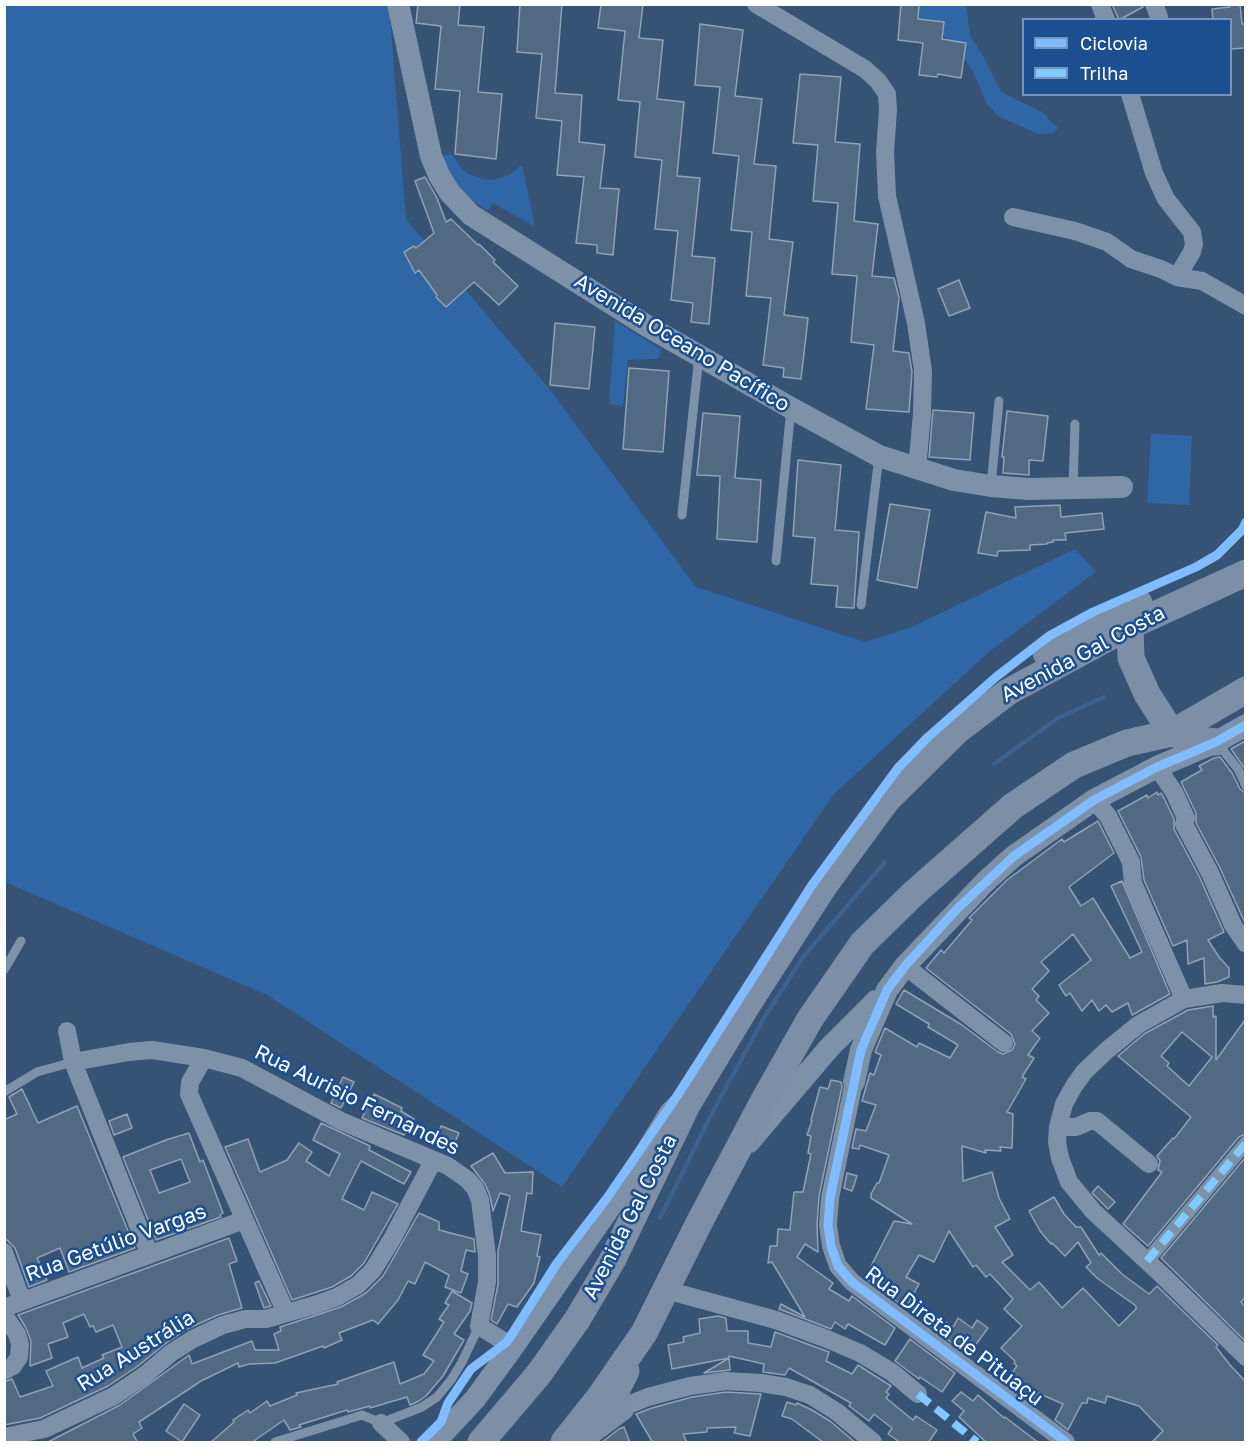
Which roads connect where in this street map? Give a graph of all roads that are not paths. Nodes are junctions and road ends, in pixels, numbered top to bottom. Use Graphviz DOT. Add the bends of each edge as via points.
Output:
graph roads {
  1 [pos="398,4"];
  2 [pos="756,4"];
  3 [pos="1131,96"];
  4 [pos="1013,217"];
  5 [pos="1177,277"];
  6 [pos="1245,306"];
  7 [pos="699,356"];
  8 [pos="999,401"];
  9 [pos="791,408"];
  10 [pos="1075,424"];
  11 [pos="879,456"];
  12 [pos="917,469"];
  13 [pos="991,486"];
  14 [pos="1122,487"];
  15 [pos="1073,489"];
  16 [pos="682,515"];
  17 [pos="1245,553"];
  18 [pos="776,561"];
  19 [pos="1245,573"];
  20 [pos="1153,597"];
  21 [pos="861,605"];
  22 [pos="1130,626"];
  23 [pos="1245,690"];
  24 [pos="984,708"];
  25 [pos="1245,725"];
  26 [pos="1172,733"];
  27 [pos="1216,742"];
  28 [pos="1157,767"];
  29 [pos="1245,786"];
  30 [pos="1094,800"];
  31 [pos="21,941"];
  32 [pos="1245,944"];
  33 [pos="905,966"];
  34 [pos="4,970"];
  35 [pos="888,990"];
  36 [pos="1245,995"];
  37 [pos="1184,999"];
  38 [pos="68,1031"];
  39 [pos="1004,1043"];
  40 [pos="204,1058"];
  41 [pos="73,1062"];
  42 [pos="814,1066"];
  43 [pos="705,1074"];
  44 [pos="855,1082"];
  45 [pos="4,1092"];
  46 [pos="1058,1127"];
  47 [pos="1245,1143"];
  48 [pos="433,1161"];
  49 [pos="1149,1164"];
  50 [pos="727,1168"];
  51 [pos="244,1220"];
  52 [pos="4,1252"];
  53 [pos="149,1253"];
  54 [pos="1147,1261"];
  55 [pos="666,1290"];
  56 [pos="13,1305"];
  57 [pos="286,1313"];
  58 [pos="4,1315"];
  59 [pos="478,1326"];
  60 [pos="644,1333"];
  61 [pos="513,1347"];
  62 [pos="1245,1357"];
  63 [pos="4,1371"];
  64 [pos="918,1394"];
  65 [pos="621,1408"];
  66 [pos="381,1423"];
  67 [pos="40,1436"];
  68 [pos="4,1437"];
  69 [pos="275,1443"];
  70 [pos="401,1443"];
  71 [pos="435,1443"];
  72 [pos="481,1443"];
  73 [pos="564,1443"];
  74 [pos="572,1443"];
  75 [pos="873,1443"];
  76 [pos="1066,1443"];
  1 -- 7 [label="street, Avenida Oceano Pacífico" via="431,156 450,194 471,214"];
  2 -- 12 [label="street" via="865,69 887,94 887,196 923,371"];
  3 -- 5 [label="street" via="1166,199 1192,232 1192,252"];
  4 -- 5 [label="street" via="1107,242 1131,259"];
  5 -- 6 [label="street" via="1202,281"];
  7 -- 9 [label="street, Avenida Oceano Pacífico"];
  7 -- 16 [label="lane"];
  8 -- 13 [label="lane"];
  9 -- 11 [label="street, Avenida Oceano Pacífico"];
  9 -- 18 [label="lane"];
  10 -- 15 [label="lane"];
  11 -- 12 [label="street, Avenida Oceano Pacífico"];
  11 -- 21 [label="lane"];
  12 -- 13 [label="street, Avenida Oceano Pacífico"];
  13 -- 15 [label="street, Avenida Oceano Pacífico"];
  14 -- 15 [label="street, Avenida Oceano Pacífico"];
  17 -- 20 [label="main road"];
  19 -- 22 [label="main road, Avenida Gal Costa"];
  20 -- 22 [label="main road"];
  20 -- 24 [label="main road" via="1063,641 999,689"];
  22 -- 24 [label="main road, Avenida Gal Costa" via="1049,668"];
  22 -- 26 [label="main road" via="1131,658 1147,694"];
  23 -- 26 [label="main road"];
  24 -- 43 [label="main road, Avenida Gal Costa" via="887,800 824,886"];
  25 -- 27 [label="street, Rua Direta de Pituaçu"];
  26 -- 27 [label="main road"];
  26 -- 50 [label="main road" via="1127,743 1074,765 1013,806 913,894 862,944 810,1019"];
  27 -- 28 [label="street, Rua Direta de Pituaçu"];
  27 -- 29 [label="lane" via="1238,769"];
  28 -- 30 [label="street, Rua Direta de Pituaçu"];
  28 -- 32 [label="street" via="1174,792 1186,818 1184,824"];
  30 -- 33 [label="street, Rua Direta de Pituaçu" via="1014,856 957,909"];
  30 -- 37 [label="street" via="1108,816 1131,862 1133,883"];
  31 -- 34 [label="lane"];
  33 -- 35 [label="street, Rua Direta de Pituaçu"];
  33 -- 39 [label="street"];
  35 -- 42 [label="street"];
  35 -- 44 [label="street, Rua Direta de Pituaçu" via="861,1050"];
  36 -- 37 [label="street" via="1222,993"];
  37 -- 46 [label="street" via="1165,1014 1138,1025 1084,1072 1064,1104"];
  38 -- 41 [label="street"];
  40 -- 41 [label="street, Rua Aurisio Fernandes" via="152,1050"];
  40 -- 48 [label="street, Rua Aurisio Fernandes" via="242,1068 341,1121"];
  40 -- 51 [label="street" via="190,1082 189,1094"];
  41 -- 45 [label="lane" via="37,1072"];
  41 -- 53 [label="street"];
  42 -- 44 [label="street" via="839,1060 853,1072"];
  42 -- 50 [label="street"];
  43 -- 61 [label="street" via="670,1113 633,1174"];
  43 -- 72 [label="main road, Avenida Gal Costa" via="613,1259 577,1320 538,1375"];
  44 -- 76 [label="street, Rua Direta de Pituaçu" via="828,1225 838,1266 852,1282"];
  46 -- 49 [label="street" via="1097,1121"];
  46 -- 54 [label="street" via="1060,1158 1069,1182 1105,1224"];
  47 -- 54 [label="street"];
  48 -- 57 [label="street, Rua Austrália" via="373,1270 337,1297"];
  48 -- 59 [label="street, Rua Aurisio Fernandes" via="468,1180 480,1200 487,1281"];
  50 -- 55 [label="main road"];
  51 -- 53 [label="street, Rua Getúlio Vargas"];
  51 -- 57 [label="street"];
  52 -- 56 [label="street"];
  53 -- 56 [label="street, Rua Getúlio Vargas"];
  54 -- 62 [label="street"];
  55 -- 60 [label="main road"];
  55 -- 64 [label="street" via="776,1320 860,1353"];
  57 -- 67 [label="street, Rua Austrália" via="266,1320 245,1319 223,1325 193,1339 114,1396"];
  58 -- 63 [label="street" via="20,1344 19,1357"];
  59 -- 61 [label="street"];
  59 -- 66 [label="lane" via="462,1362 437,1397"];
  60 -- 65 [label="main road" via="616,1391"];
  60 -- 73 [label="main road"];
  61 -- 71 [label="street" via="475,1399"];
  65 -- 74 [label="main road"];
  65 -- 75 [label="street" via="690,1386 726,1381 760,1383 810,1395"];
  66 -- 69 [label="lane" via="362,1415"];
  66 -- 70 [label="street"];
  67 -- 68 [label="street, Rua Austrália"];
}
